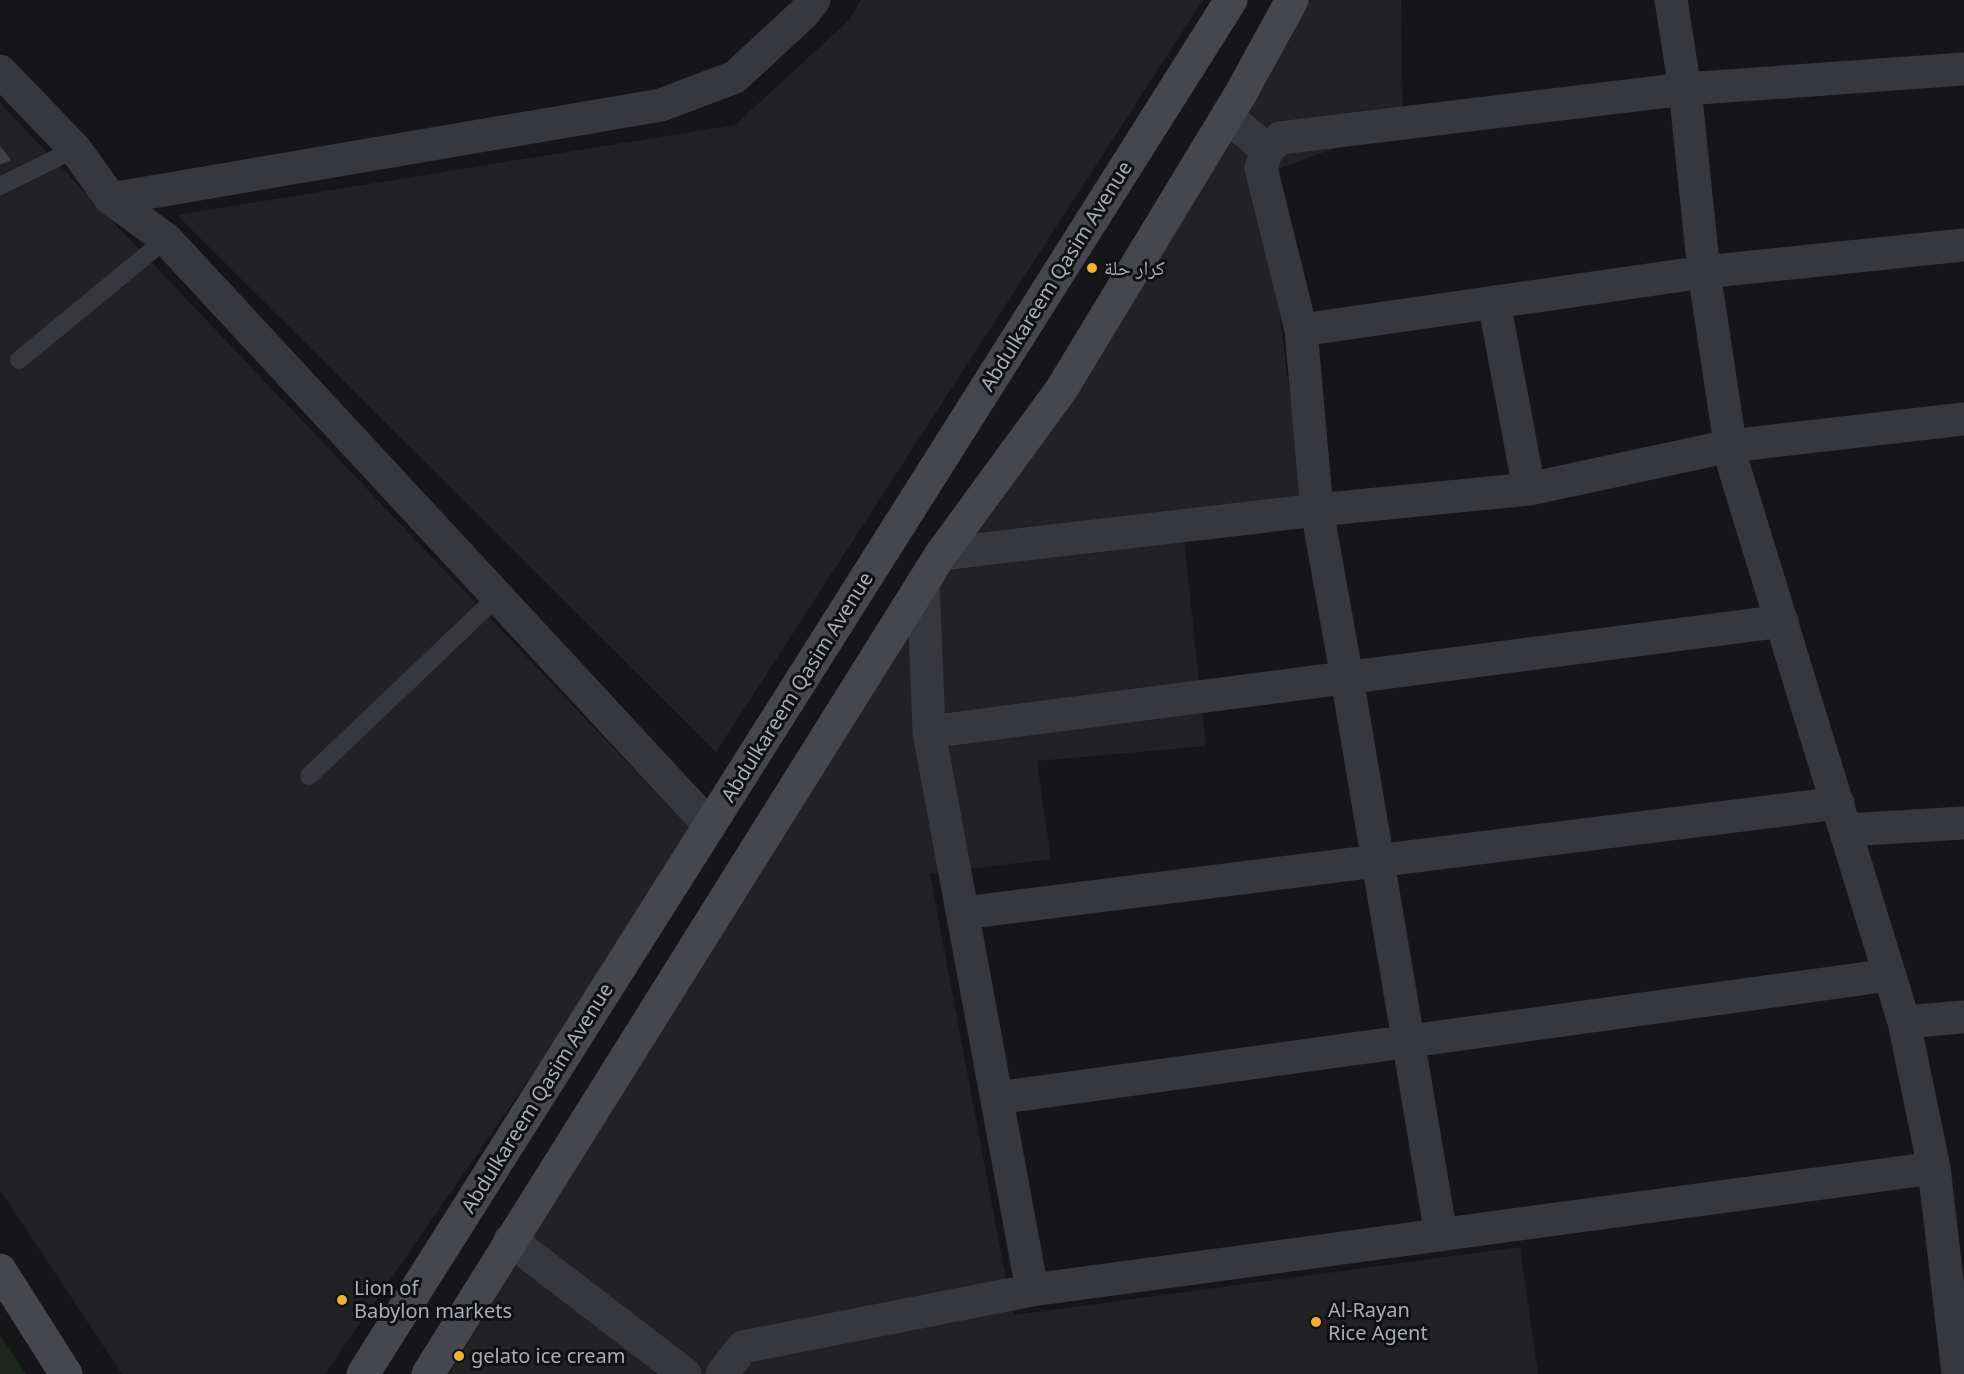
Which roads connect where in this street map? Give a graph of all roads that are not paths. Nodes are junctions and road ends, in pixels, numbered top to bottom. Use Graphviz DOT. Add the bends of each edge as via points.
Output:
graph roads {
  1 [pos="1231,0"];
  2 [pos="1292,0"];
  3 [pos="1671,0"];
  4 [pos="804,4"];
  5 [pos="1964,69"];
  6 [pos="0,71"];
  7 [pos="1685,89"];
  8 [pos="1227,116"];
  9 [pos="75,149"];
  10 [pos="1267,150"];
  11 [pos="0,186"];
  12 [pos="111,200"];
  13 [pos="166,239"];
  14 [pos="1964,245"];
  15 [pos="1704,272"];
  16 [pos="1494,302"];
  17 [pos="1301,330"];
  18 [pos="19,360"];
  19 [pos="1964,419"];
  20 [pos="1730,446"];
  21 [pos="1529,489"];
  22 [pos="1317,510"];
  23 [pos="940,554"];
  24 [pos="923,582"];
  25 [pos="497,597"];
  26 [pos="1782,621"];
  27 [pos="1347,678"];
  28 [pos="928,732"];
  29 [pos="309,776"];
  30 [pos="1842,816"];
  31 [pos="1964,823"];
  32 [pos="709,825"];
  33 [pos="1378,860"];
  34 [pos="963,913"];
  35 [pos="1889,975"];
  36 [pos="1964,1017"];
  37 [pos="1904,1022"];
  38 [pos="1409,1041"];
  39 [pos="997,1098"];
  40 [pos="1934,1168"];
  41 [pos="1952,1218"];
  42 [pos="1442,1235"];
  43 [pos="510,1240"];
  44 [pos="0,1270"];
  45 [pos="1032,1290"];
  46 [pos="66,1374"];
  47 [pos="363,1374"];
  48 [pos="428,1374"];
  49 [pos="685,1374"];
  50 [pos="722,1374"];
  51 [pos="1958,1374"];
  1 -- 32 [label="main road, Abdulkareem Qasim Avenue"];
  2 -- 8 [label="main road"];
  3 -- 7 [label="street"];
  4 -- 12 [label="street" via="735,77 662,105"];
  5 -- 7 [label="street"];
  6 -- 9 [label="street"];
  7 -- 10 [label="street" via="1280,138"];
  7 -- 15 [label="street"];
  8 -- 10 [label="street"];
  8 -- 23 [label="main road" via="1060,390"];
  9 -- 11 [label="lane"];
  9 -- 12 [label="street"];
  10 -- 17 [label="street" via="1261,168"];
  12 -- 13 [label="street"];
  13 -- 18 [label="lane"];
  13 -- 25 [label="street"];
  14 -- 15 [label="street"];
  15 -- 16 [label="street"];
  15 -- 20 [label="street"];
  16 -- 17 [label="street"];
  16 -- 21 [label="street"];
  17 -- 22 [label="street"];
  19 -- 20 [label="street"];
  20 -- 21 [label="street"];
  20 -- 26 [label="street"];
  21 -- 22 [label="street"];
  22 -- 23 [label="street"];
  22 -- 27 [label="street"];
  23 -- 24 [label="main road"];
  24 -- 28 [label="street"];
  24 -- 43 [label="main road"];
  25 -- 29 [label="lane"];
  25 -- 32 [label="street"];
  26 -- 27 [label="street"];
  26 -- 30 [label="street"];
  27 -- 28 [label="street"];
  27 -- 33 [label="street"];
  28 -- 34 [label="street"];
  30 -- 31 [label="street"];
  30 -- 33 [label="street"];
  30 -- 35 [label="street"];
  32 -- 47 [label="main road, Abdulkareem Qasim Avenue"];
  33 -- 34 [label="street"];
  33 -- 38 [label="street"];
  34 -- 39 [label="street"];
  35 -- 37 [label="street"];
  35 -- 38 [label="street"];
  36 -- 37 [label="street"];
  37 -- 40 [label="street"];
  38 -- 39 [label="street"];
  38 -- 42 [label="street"];
  39 -- 45 [label="street"];
  40 -- 41 [label="street"];
  40 -- 42 [label="street"];
  41 -- 51 [label="street"];
  42 -- 45 [label="street"];
  43 -- 48 [label="main road"];
  43 -- 49 [label="street"];
  44 -- 46 [label="main road"];
  45 -- 50 [label="street" via="743,1347"];
}
